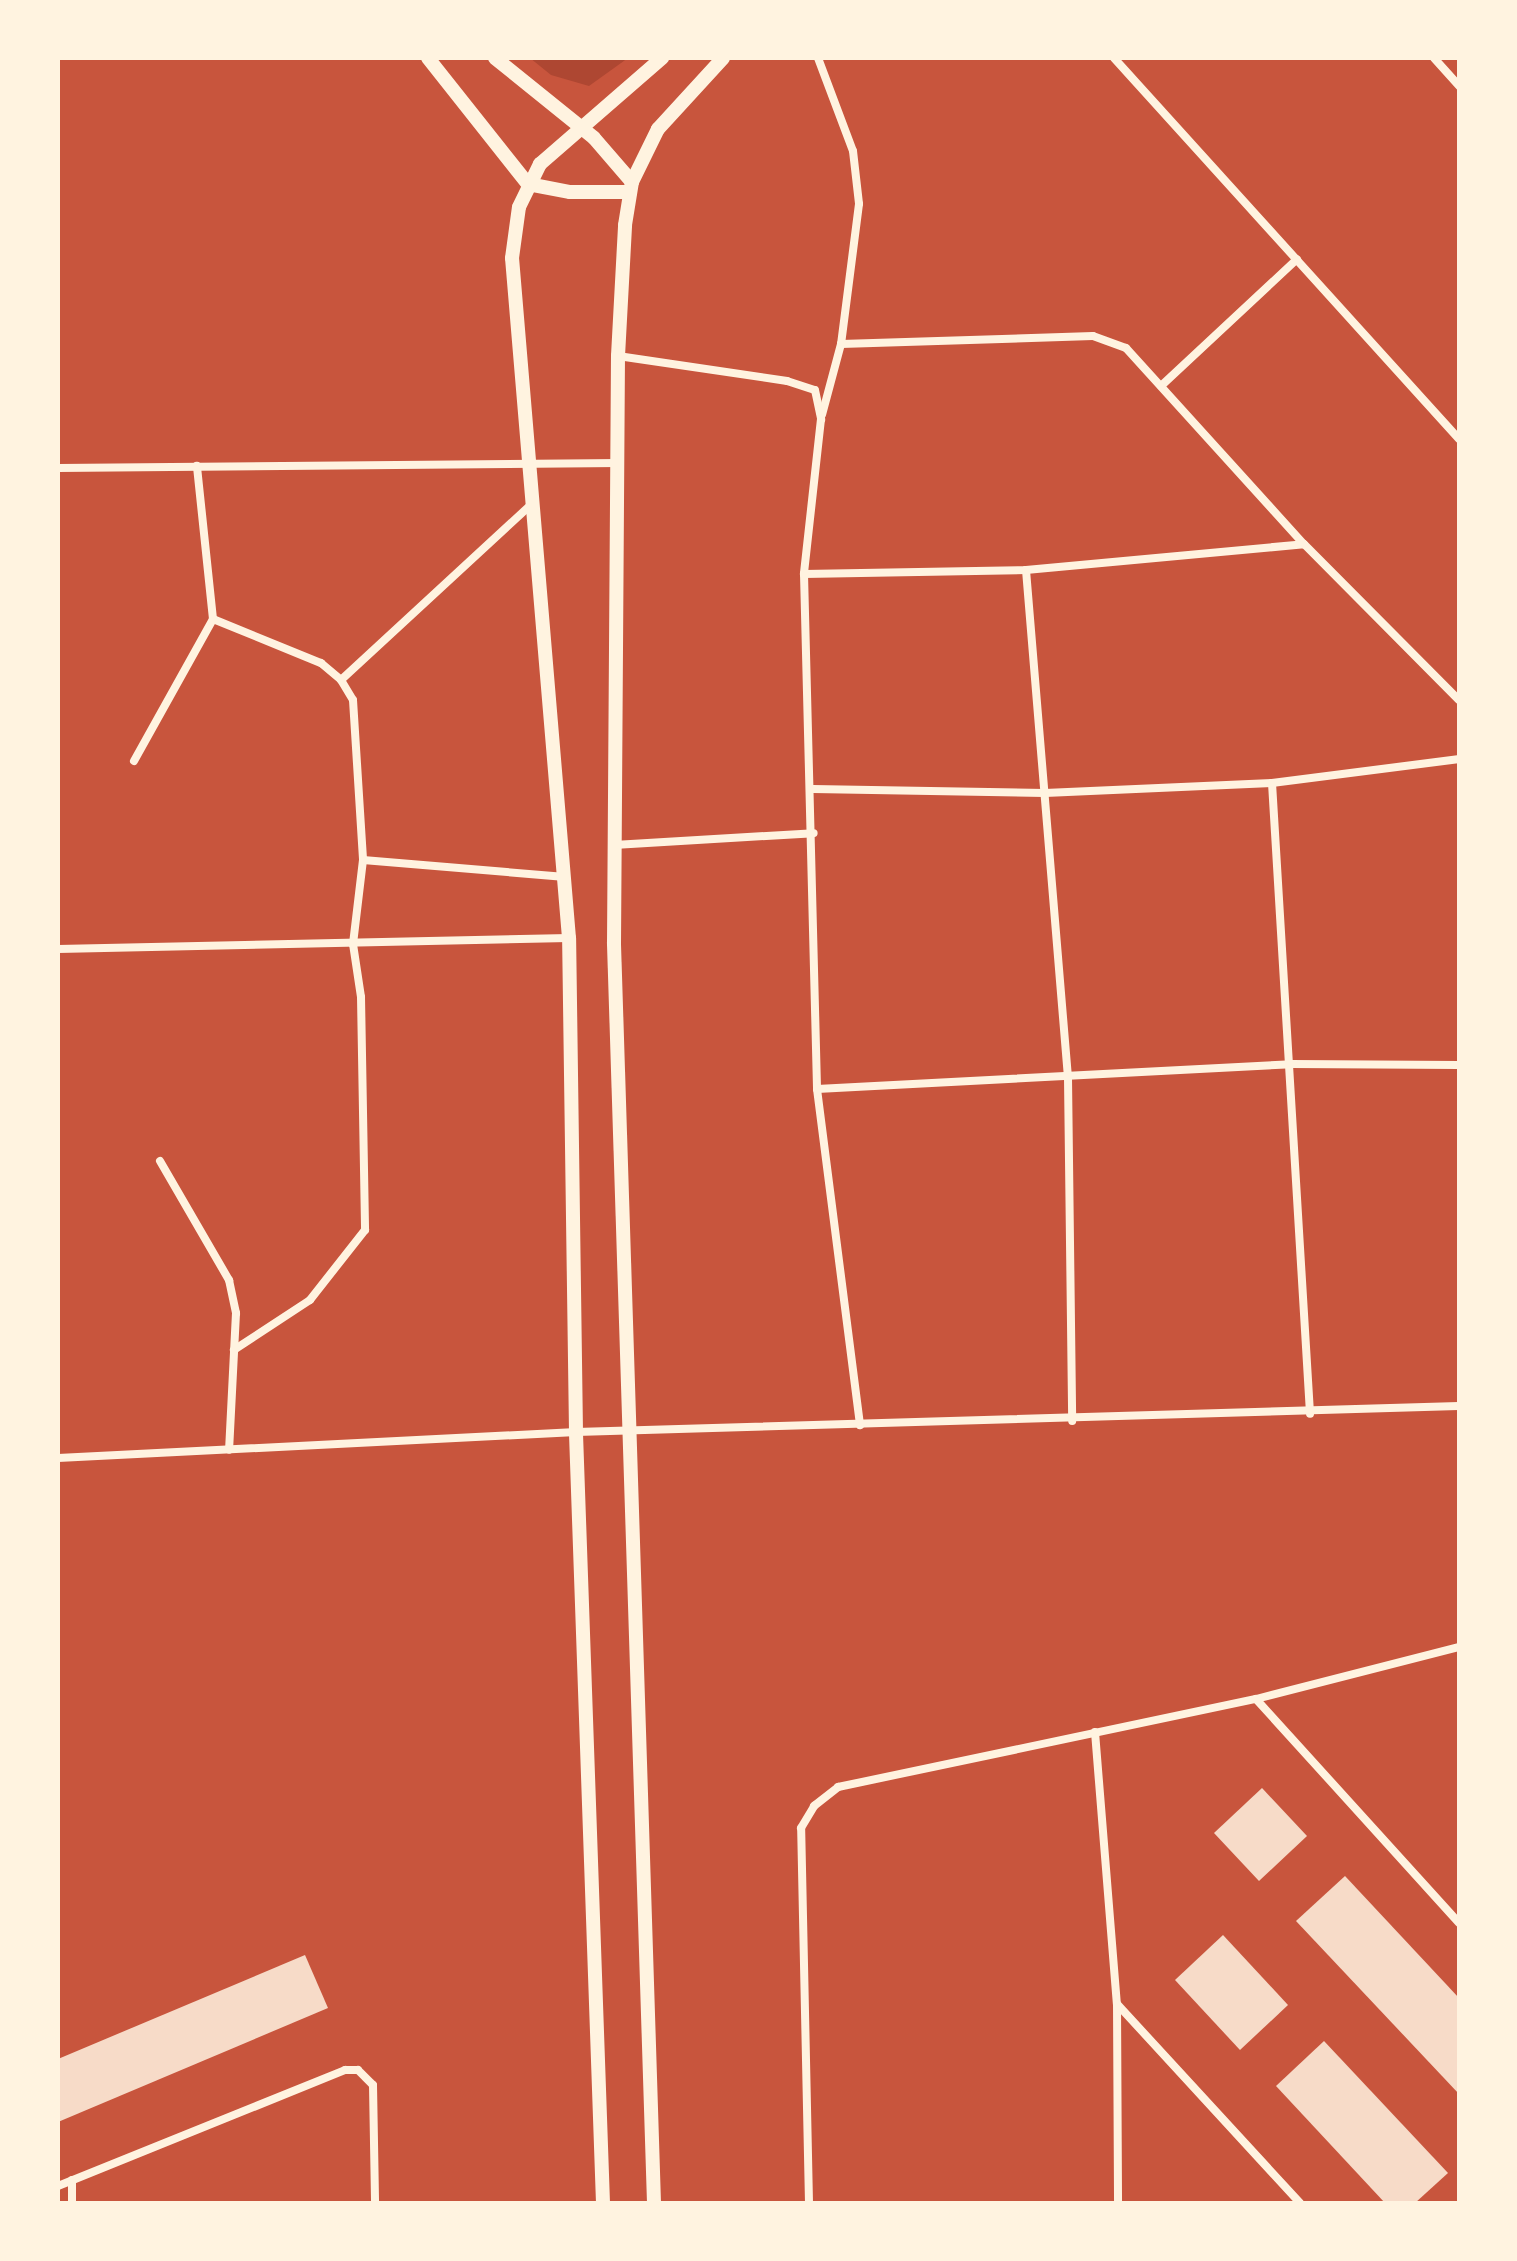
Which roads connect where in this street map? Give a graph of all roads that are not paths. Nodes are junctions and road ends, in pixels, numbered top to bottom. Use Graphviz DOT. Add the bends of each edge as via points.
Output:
graph roads {
  1 [pos="428,58"];
  2 [pos="495,58"];
  3 [pos="662,58"];
  4 [pos="723,58"];
  5 [pos="818,58"];
  6 [pos="1114,58"];
  7 [pos="1434,58"];
  8 [pos="1459,86"];
  9 [pos="579,126"];
  10 [pos="528,184"];
  11 [pos="631,187"];
  12 [pos="1297,259"];
  13 [pos="841,344"];
  14 [pos="618,356"];
  15 [pos="1161,386"];
  16 [pos="821,419"];
  17 [pos="1459,439"];
  18 [pos="529,463"];
  19 [pos="620,463"];
  20 [pos="197,466"];
  21 [pos="58,468"];
  22 [pos="532,504"];
  23 [pos="1304,544"];
  24 [pos="1026,570"];
  25 [pos="804,574"];
  26 [pos="213,619"];
  27 [pos="341,680"];
  28 [pos="1459,700"];
  29 [pos="1459,759"];
  30 [pos="134,761"];
  31 [pos="1272,783"];
  32 [pos="813,789"];
  33 [pos="1045,793"];
  34 [pos="814,833"];
  35 [pos="614,845"];
  36 [pos="363,860"];
  37 [pos="565,877"];
  38 [pos="569,938"];
  39 [pos="353,944"];
  40 [pos="58,949"];
  41 [pos="1291,1064"];
  42 [pos="1459,1065"];
  43 [pos="1068,1078"];
  44 [pos="817,1089"];
  45 [pos="160,1161"];
  46 [pos="234,1350"];
  47 [pos="1459,1406"];
  48 [pos="1310,1414"];
  49 [pos="1072,1421"];
  50 [pos="860,1425"];
  51 [pos="576,1432"];
  52 [pos="627,1433"];
  53 [pos="229,1450"];
  54 [pos="58,1458"];
  55 [pos="1459,1647"];
  56 [pos="1256,1699"];
  57 [pos="1095,1732"];
  58 [pos="1459,1923"];
  59 [pos="1117,2004"];
  60 [pos="72,2180"];
  61 [pos="58,2186"];
  62 [pos="72,2203"];
  63 [pos="375,2203"];
  64 [pos="603,2203"];
  65 [pos="654,2203"];
  66 [pos="809,2203"];
  67 [pos="1118,2203"];
  68 [pos="1300,2203"];
  1 -- 10 [label="street"];
  2 -- 9 [label="street"];
  3 -- 9 [label="street"];
  4 -- 11 [label="street" via="658,129"];
  5 -- 13 [label="street" via="853,151 859,204"];
  6 -- 12 [label="street"];
  7 -- 8 [label="street"];
  9 -- 10 [label="street" via="556,146"];
  9 -- 11 [label="street"];
  10 -- 11 [label="street" via="560,191"];
  10 -- 18 [label="street" via="512,258"];
  11 -- 14 [label="street"];
  12 -- 15 [label="street"];
  12 -- 17 [label="street"];
  13 -- 15 [label="street" via="1093,336 1126,348"];
  13 -- 16 [label="street"];
  14 -- 16 [label="street" via="787,381 815,390"];
  14 -- 19 [label="street"];
  15 -- 23 [label="street"];
  16 -- 25 [label="street"];
  18 -- 19 [label="street"];
  18 -- 20 [label="street"];
  18 -- 22 [label="street"];
  19 -- 35 [label="street"];
  20 -- 21 [label="street"];
  20 -- 26 [label="street"];
  22 -- 27 [label="street"];
  22 -- 37 [label="street"];
  23 -- 24 [label="street"];
  23 -- 28 [label="street"];
  24 -- 25 [label="street"];
  24 -- 33 [label="street"];
  25 -- 32 [label="street"];
  26 -- 27 [label="street" via="321,663"];
  26 -- 30 [label="street"];
  27 -- 36 [label="street" via="353,700"];
  29 -- 31 [label="street"];
  31 -- 33 [label="street"];
  31 -- 41 [label="street"];
  32 -- 33 [label="street"];
  32 -- 34 [label="street"];
  33 -- 43 [label="street"];
  34 -- 35 [label="street"];
  34 -- 44 [label="street"];
  35 -- 52 [label="street"];
  36 -- 37 [label="street"];
  36 -- 39 [label="street"];
  37 -- 38 [label="street"];
  38 -- 39 [label="street"];
  38 -- 51 [label="street"];
  39 -- 40 [label="street"];
  39 -- 46 [label="street" via="361,997 365,1230 310,1300"];
  41 -- 42 [label="street"];
  41 -- 43 [label="street"];
  41 -- 48 [label="street"];
  43 -- 44 [label="street"];
  43 -- 49 [label="street"];
  44 -- 50 [label="street"];
  45 -- 46 [label="street" via="229,1280 236,1313"];
  46 -- 53 [label="street"];
  47 -- 48 [label="street"];
  48 -- 49 [label="street"];
  49 -- 50 [label="street"];
  50 -- 52 [label="street"];
  51 -- 52 [label="street"];
  51 -- 53 [label="street"];
  51 -- 64 [label="street"];
  52 -- 65 [label="street"];
  53 -- 54 [label="street"];
  55 -- 56 [label="street"];
  56 -- 57 [label="street"];
  56 -- 58 [label="street"];
  57 -- 59 [label="street"];
  57 -- 66 [label="street" via="838,1787 814,1806 801,1828"];
  59 -- 67 [label="street"];
  59 -- 68 [label="street"];
  60 -- 61 [label="street"];
  60 -- 62 [label="street"];
  60 -- 63 [label="street" via="345,2070 358,2070 373,2085"];
}
